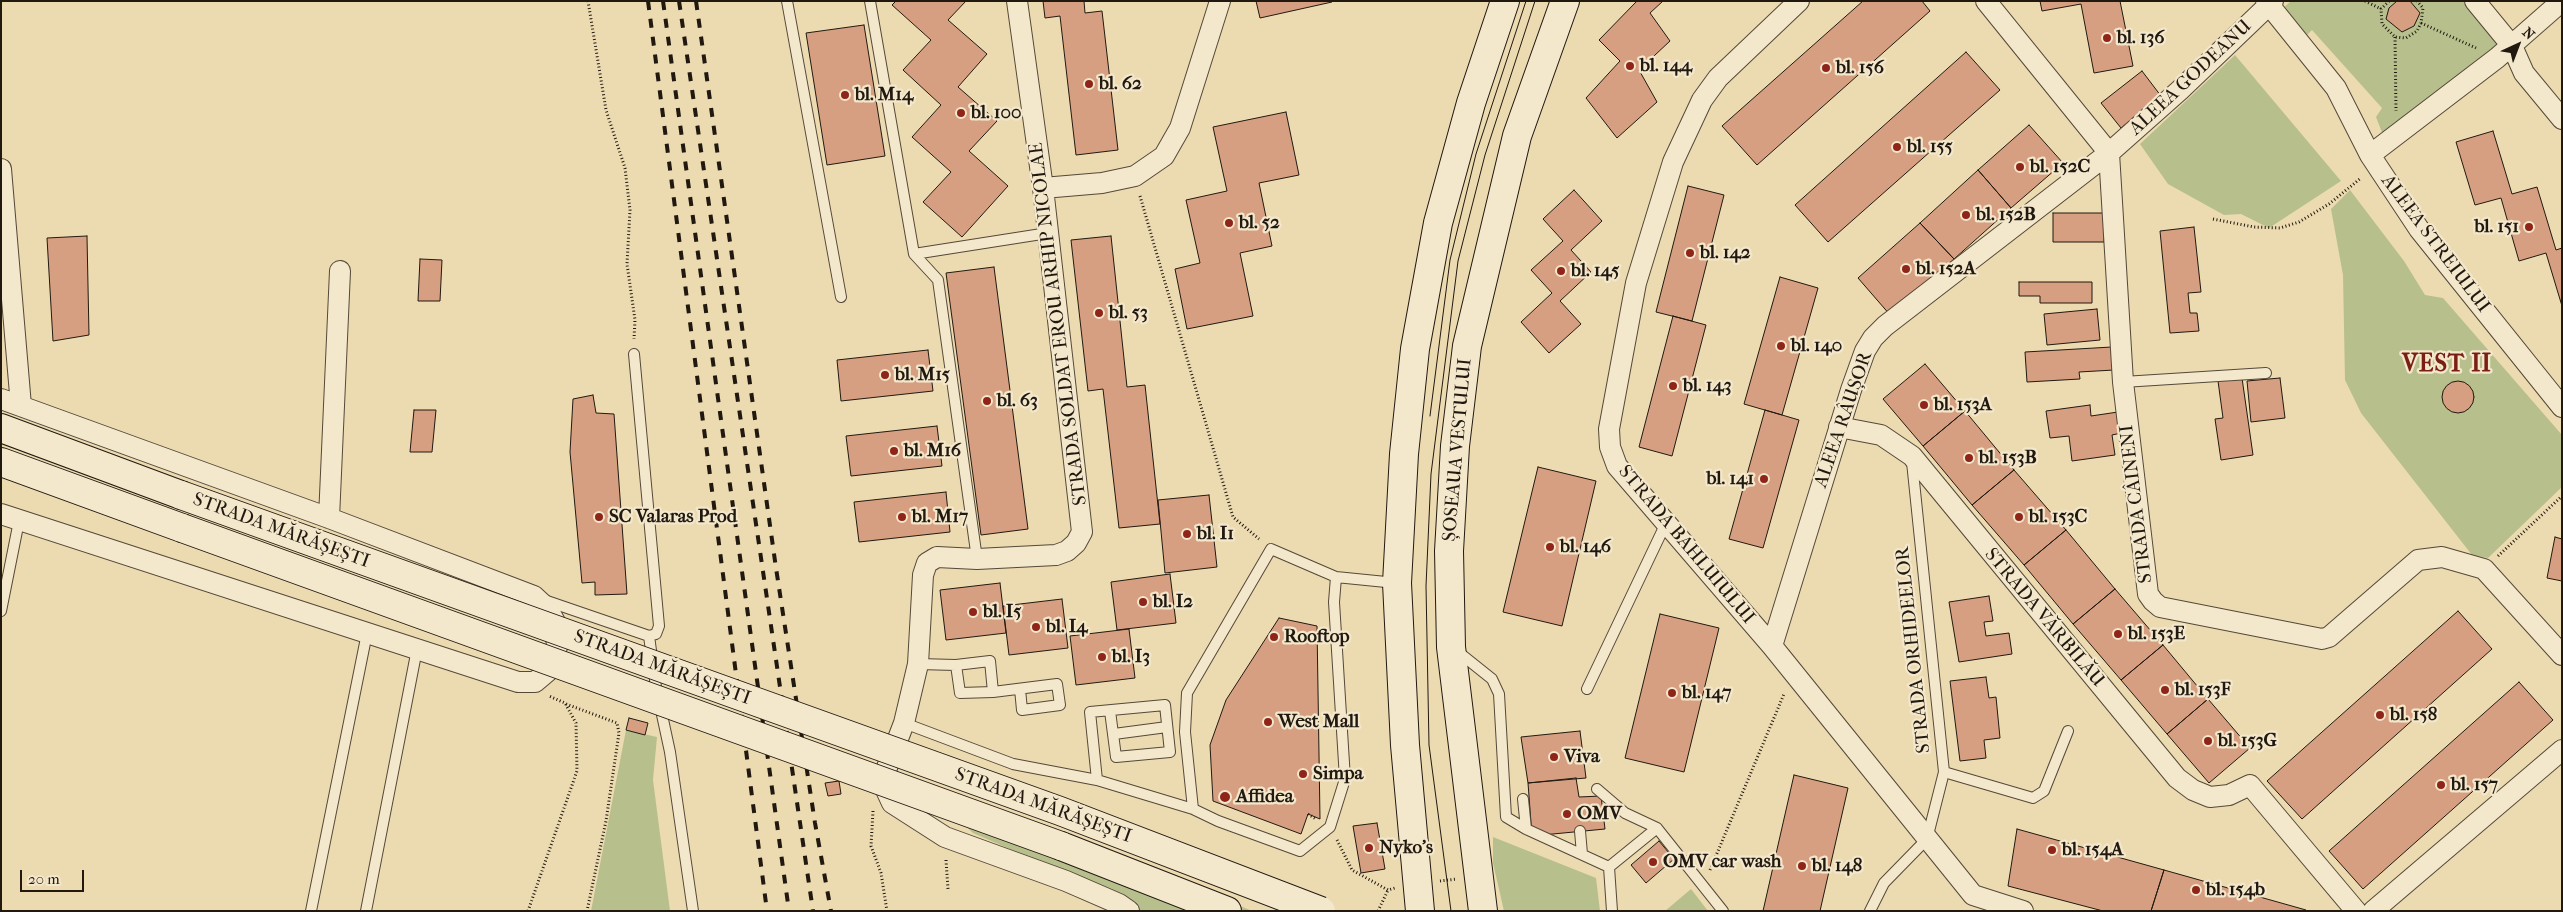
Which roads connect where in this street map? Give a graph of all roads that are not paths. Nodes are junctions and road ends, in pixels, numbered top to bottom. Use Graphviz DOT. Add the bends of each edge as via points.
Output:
graph roads {
  1 [pos="787,1"];
  2 [pos="870,1"];
  3 [pos="1018,1"];
  4 [pos="1220,1"];
  5 [pos="1505,1"];
  6 [pos="1565,1"];
  7 [pos="1799,1"];
  8 [pos="1986,1"];
  9 [pos="2475,1"];
  10 [pos="2562,1"];
  11 [pos="2270,2"];
  12 [pos="2504,52"];
  13 [pos="2562,119"];
  14 [pos="2109,153"];
  15 [pos="2373,161"];
  16 [pos="1,169"];
  17 [pos="1043,188"];
  18 [pos="1048,233"];
  19 [pos="914,254"];
  20 [pos="340,270"];
  21 [pos="841,297"];
  22 [pos="634,354"];
  23 [pos="2266,373"];
  24 [pos="2123,382"];
  25 [pos="1,399"];
  26 [pos="21,406"];
  27 [pos="2562,407"];
  28 [pos="1839,427"];
  29 [pos="1,428"];
  30 [pos="1912,456"];
  31 [pos="1,462"];
  32 [pos="10,518"];
  33 [pos="329,518"];
  34 [pos="1666,523"];
  35 [pos="977,559"];
  36 [pos="1336,577"];
  37 [pos="1397,583"];
  38 [pos="534,596"];
  39 [pos="1,611"];
  40 [pos="367,633"];
  41 [pos="649,636"];
  42 [pos="1451,646"];
  43 [pos="1772,646"];
  44 [pos="417,649"];
  45 [pos="2562,656"];
  46 [pos="918,664"];
  47 [pos="956,665"];
  48 [pos="1587,688"];
  49 [pos="1020,689"];
  50 [pos="993,692"];
  51 [pos="1110,710"];
  52 [pos="904,723"];
  53 [pos="1168,727"];
  54 [pos="2068,731"];
  55 [pos="1114,734"];
  56 [pos="2562,750"];
  57 [pos="1944,772"];
  58 [pos="1097,780"];
  59 [pos="1598,789"];
  60 [pos="1506,800"];
  61 [pos="1193,809"];
  62 [pos="1658,828"];
  63 [pos="1526,829"];
  64 [pos="1580,830"];
  65 [pos="1927,839"];
  66 [pos="1582,854"];
  67 [pos="1609,867"];
  68 [pos="311,911"];
  69 [pos="366,911"];
  70 [pos="693,911"];
  71 [pos="1129,911"];
  72 [pos="1227,911"];
  73 [pos="1321,911"];
  74 [pos="1420,911"];
  75 [pos="1483,911"];
  76 [pos="1612,911"];
  77 [pos="1723,911"];
  78 [pos="1870,911"];
  79 [pos="2023,911"];
  80 [pos="2356,911"];
  81 [pos="2373,911"];
  1 -- 21 [label="lane"];
  2 -- 19 [label="lane"];
  3 -- 17 [label="street, STRADA SOLDAT EROU ARHIP NICOLAE"];
  4 -- 17 [label="street" via="1180,128 1164,156 1135,176 1102,183"];
  5 -- 37 [label="main road" via="1471,103 1438,223 1415,349 1404,454"];
  6 -- 42 [label="main road, ȘOSEAUA VESTULUI" via="1517,136 1467,346 1455,446"];
  7 -- 34 [label="street, STRADA BAHLUIULUI" via="1718,78 1702,100 1673,162 1636,283 1609,428 1610,447 1617,466"];
  8 -- 14 [label="street"];
  9 -- 12 [label="street"];
  10 -- 12 [label="street"];
  11 -- 14 [label="street, ALEEA GODEANU" via="2180,90"];
  11 -- 15 [label="street, ALEEA STREIULUI" via="2336,88"];
  12 -- 13 [label="street"];
  12 -- 15 [label="street" via="2397,134"];
  14 -- 24 [label="street, STRADA CÂINENI"];
  14 -- 28 [label="street, ALEEA RÂUȘOR" via="1885,326 1865,351"];
  15 -- 27 [label="street, ALEEA STREIULUI" via="2418,229"];
  16 -- 26 [label="street"];
  17 -- 18 [label="street, STRADA SOLDAT EROU ARHIP NICOLAE"];
  18 -- 19 [label="lane"];
  18 -- 35 [label="street, STRADA SOLDAT EROU ARHIP NICOLAE" via="1082,532 1067,551 1056,555"];
  19 -- 35 [label="lane" via="938,280"];
  20 -- 33 [label="street"];
  22 -- 41 [label="lane" via="659,614 656,634"];
  23 -- 24 [label="lane"];
  24 -- 45 [label="street, STRADA CÂINENI" via="2148,594 2160,607 2322,640 2418,560 2442,557 2484,569"];
  25 -- 26 [label="street"];
  26 -- 33 [label="street"];
  28 -- 30 [label="street, STRADA VĂRBILĂU" via="1881,436"];
  28 -- 43 [label="street, ALEEA RÂUȘOR"];
  29 -- 73 [label="main road, STRADA MĂRĂȘEȘTI, bridge" via="1060,811"];
  30 -- 57 [label="lane, STRADA ORHIDEELOR"];
  30 -- 80 [label="street, STRADA VĂRBILĂU" via="2177,778 2210,797 2229,796 2250,784"];
  31 -- 72 [label="main road, STRADA MĂRĂȘEȘTI, bridge" via="1061,846"];
  32 -- 39 [label="lane"];
  32 -- 40 [label="street"];
  33 -- 38 [label="street"];
  34 -- 43 [label="street, STRADA BAHLUIULUI"];
  34 -- 48 [label="lane"];
  35 -- 46 [label="street, STRADA SOLDAT EROU ARHIP NICOLAE" via="937,557 927,563 923,575"];
  36 -- 37 [label="lane"];
  36 -- 61 [label="lane" via="1271,549 1187,694 1185,732"];
  36 -- 61 [label="lane" via="1334,602 1345,779 1330,828 1300,851"];
  37 -- 74 [label="main road" via="1405,745"];
  38 -- 41 [label="lane"];
  38 -- 44 [label="street" via="548,609 555,622 557,647 548,671 535,682 518,682"];
  40 -- 44 [label="street"];
  40 -- 68 [label="lane"];
  41 -- 70 [label="lane"];
  42 -- 60 [label="lane" via="1492,679 1499,694"];
  42 -- 75 [label="main road, ȘOSEAUA VESTULUI"];
  43 -- 65 [label="street, STRADA BAHLUIULUI"];
  44 -- 69 [label="lane"];
  46 -- 47 [label="lane"];
  46 -- 52 [label="street"];
  47 -- 50 [label="lane" via="960,693"];
  47 -- 50 [label="lane" via="990,661"];
  49 -- 50 [label="lane"];
  51 -- 53 [label="lane" via="1165,705"];
  51 -- 55 [label="lane"];
  51 -- 58 [label="lane" via="1090,712"];
  52 -- 58 [label="lane" via="1013,764"];
  52 -- 71 [label="street" via="886,770 886,790 892,803 945,836 1066,882"];
  53 -- 55 [label="lane"];
  53 -- 55 [label="lane" via="1170,752 1116,757"];
  54 -- 57 [label="lane" via="2044,791 2033,798"];
  56 -- 81 [label="street"];
  57 -- 65 [label="lane, STRADA ORHIDEELOR"];
  58 -- 61 [label="lane"];
  59 -- 62 [label="lane" via="1626,813"];
  60 -- 63 [label="lane" via="1506,817"];
  60 -- 63 [label="lane" via="1526,799"];
  62 -- 67 [label="lane"];
  62 -- 77 [label="lane"];
  63 -- 66 [label="lane"];
  64 -- 66 [label="lane"];
  65 -- 78 [label="lane" via="1884,883"];
  65 -- 79 [label="street, STRADA BAHLUIULUI" via="1973,895"];
  66 -- 67 [label="lane"];
  67 -- 76 [label="lane"];
}
